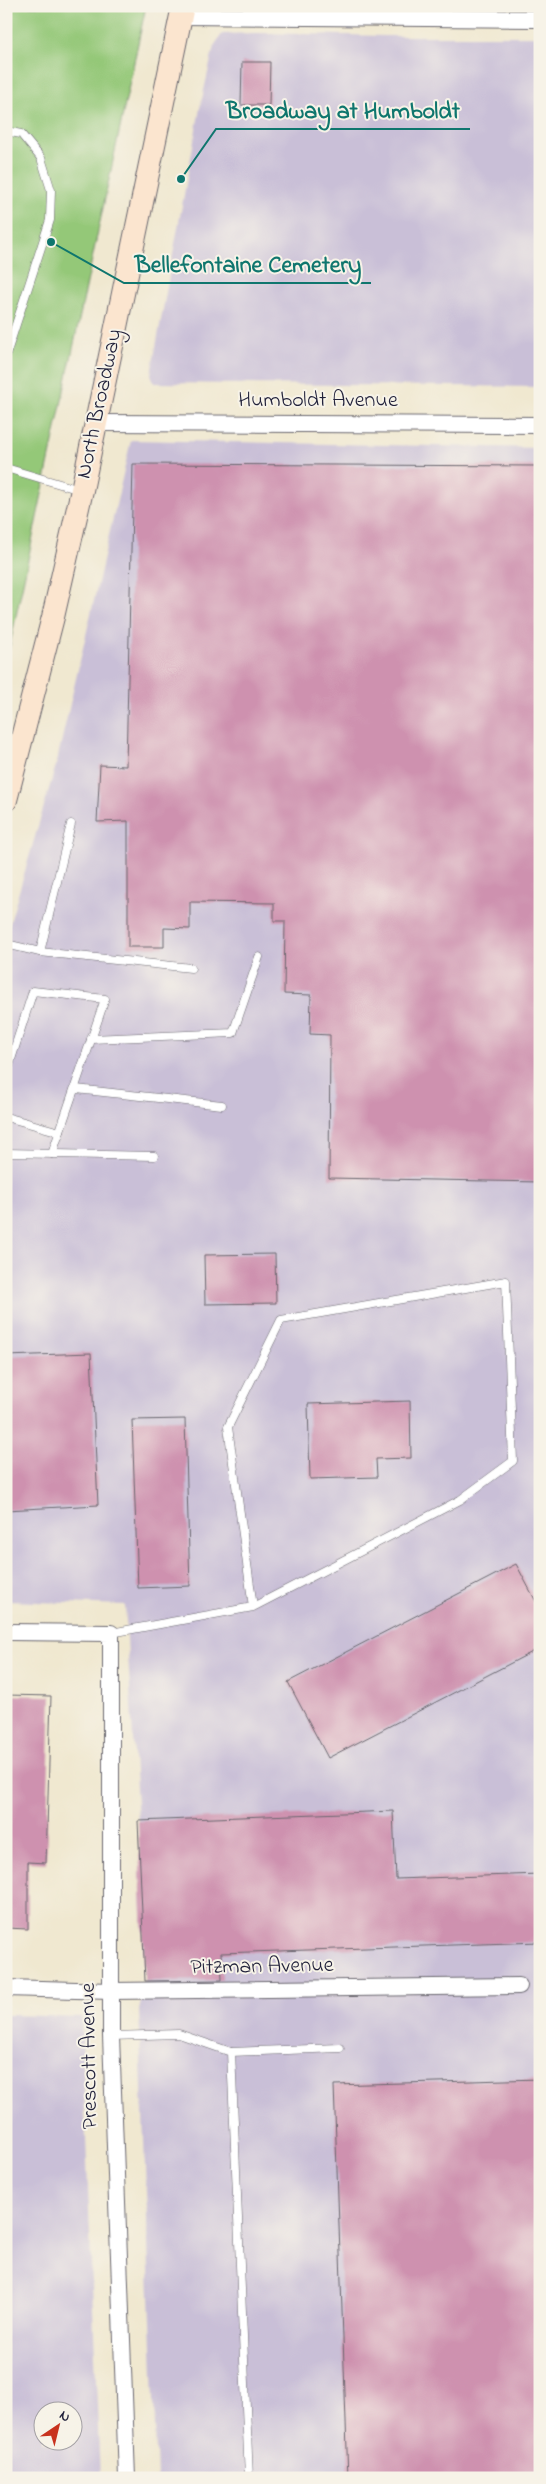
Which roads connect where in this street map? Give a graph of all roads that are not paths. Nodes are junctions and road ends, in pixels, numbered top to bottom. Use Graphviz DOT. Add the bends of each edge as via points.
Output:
graph roads {
  1 [pos="182,11"];
  2 [pos="540,19"];
  3 [pos="6,130"];
  4 [pos="6,355"];
  5 [pos="97,423"];
  6 [pos="540,425"];
  7 [pos="6,468"];
  8 [pos="82,490"];
  9 [pos="6,800"];
  10 [pos="70,824"];
  11 [pos="6,944"];
  12 [pos="40,952"];
  13 [pos="259,957"];
  14 [pos="191,968"];
  15 [pos="91,1039"];
  16 [pos="6,1075"];
  17 [pos="76,1089"];
  18 [pos="222,1105"];
  19 [pos="6,1117"];
  20 [pos="60,1132"];
  21 [pos="6,1154"];
  22 [pos="52,1154"];
  23 [pos="154,1156"];
  24 [pos="253,1607"];
  25 [pos="6,1632"];
  26 [pos="111,1633"];
  27 [pos="519,1986"];
  28 [pos="6,1988"];
  29 [pos="111,1991"];
  30 [pos="111,2036"];
  31 [pos="340,2048"];
  32 [pos="231,2052"];
  33 [pos="127,2478"];
  34 [pos="249,2478"];
  1 -- 2 [label="street"];
  1 -- 5 [label="main road, North Broadway"];
  3 -- 4 [label="lane" via="21,134 41,158 50,190 50,220"];
  5 -- 6 [label="street, Humboldt Avenue"];
  5 -- 8 [label="main road, North Broadway"];
  7 -- 8 [label="lane"];
  8 -- 9 [label="main road, North Broadway"];
  10 -- 12 [label="lane"];
  11 -- 12 [label="lane"];
  12 -- 14 [label="lane"];
  13 -- 15 [label="lane" via="233,1033"];
  15 -- 16 [label="lane" via="105,998 33,991"];
  15 -- 17 [label="lane"];
  17 -- 18 [label="lane"];
  17 -- 20 [label="lane"];
  19 -- 20 [label="lane"];
  20 -- 22 [label="lane"];
  21 -- 22 [label="lane"];
  22 -- 23 [label="lane"];
  24 -- 24 [label="lane" via="460,1500 513,1461 506,1281 281,1320 228,1427"];
  24 -- 26 [label="lane"];
  25 -- 26 [label="street"];
  26 -- 29 [label="street, Prescott Avenue"];
  27 -- 29 [label="street, Pitzman Avenue"];
  28 -- 29 [label="street, Pitzman Avenue"];
  29 -- 30 [label="street, Prescott Avenue"];
  30 -- 32 [label="lane" via="179,2034"];
  30 -- 33 [label="street, Prescott Avenue"];
  31 -- 32 [label="lane"];
  32 -- 34 [label="lane"];
}
